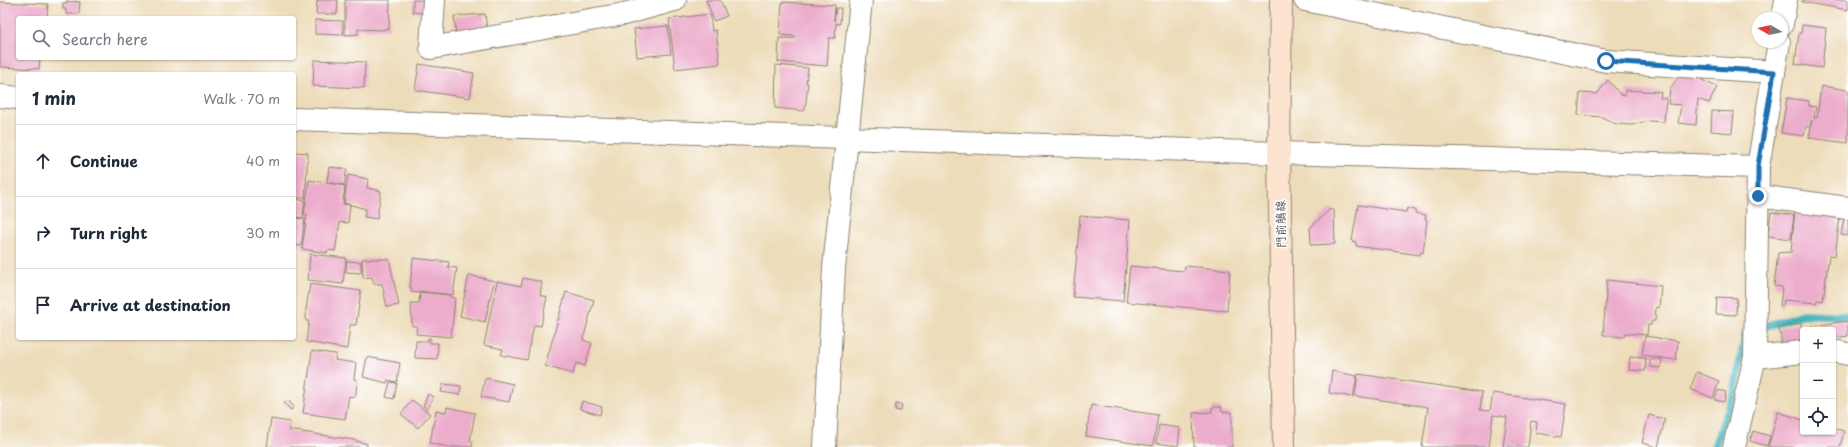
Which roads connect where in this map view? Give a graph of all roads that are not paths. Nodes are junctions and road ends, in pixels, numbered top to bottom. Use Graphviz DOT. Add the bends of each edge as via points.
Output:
graph roads {
  1 [pos="434,0"];
  2 [pos="675,0"];
  3 [pos="861,0"];
  4 [pos="1281,0"];
  5 [pos="1305,0"];
  6 [pos="1786,0"];
  7 [pos="1784,12"];
  8 [pos="1778,48"];
  9 [pos="1774,72"];
  10 [pos="0,96"];
  11 [pos="16,98"];
  12 [pos="296,119"];
  13 [pos="847,139"];
  14 [pos="1279,153"];
  15 [pos="1758,166"];
  16 [pos="1758,196"];
  17 [pos="1848,208"];
  18 [pos="1800,352"];
  19 [pos="1836,352"];
  20 [pos="1848,354"];
  21 [pos="1755,357"];
  22 [pos="825,447"];
  23 [pos="1284,447"];
  24 [pos="1734,447"];
  1 -- 2 [label="street" via="430,48 624,14"];
  3 -- 13 [label="street"];
  4 -- 14 [label="main road, 門前鵤線"];
  5 -- 9 [label="street" via="1606,61"];
  6 -- 7 [label="street"];
  8 -- 9 [label="street"];
  9 -- 15 [label="street"];
  10 -- 11 [label="street"];
  12 -- 13 [label="street"];
  13 -- 14 [label="street"];
  13 -- 22 [label="street" via="834,268"];
  14 -- 15 [label="street"];
  14 -- 23 [label="main road, 門前鵤線"];
  15 -- 16 [label="street"];
  16 -- 17 [label="street"];
  16 -- 21 [label="street"];
  18 -- 21 [label="street"];
  19 -- 20 [label="street"];
  21 -- 24 [label="street"];
}
